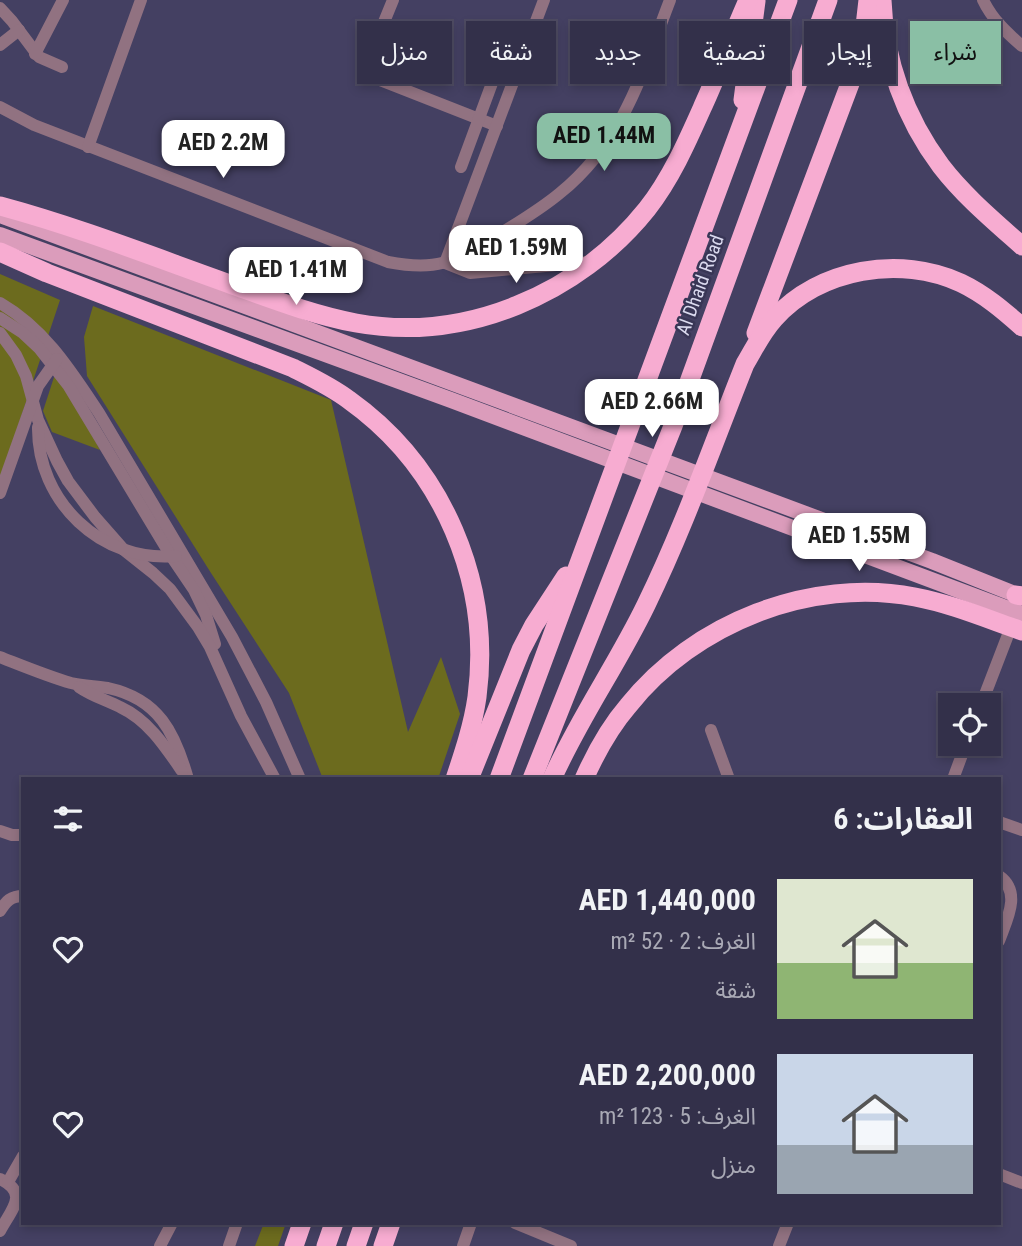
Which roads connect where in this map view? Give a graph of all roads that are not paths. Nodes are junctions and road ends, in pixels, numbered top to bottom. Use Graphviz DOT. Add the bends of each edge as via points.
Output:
graph roads {
  1 [pos="63,0"];
  2 [pos="141,0"];
  3 [pos="393,0"];
  4 [pos="544,0"];
  5 [pos="670,0"];
  6 [pos="748,0"];
  7 [pos="756,0"];
  8 [pos="788,0"];
  9 [pos="828,0"];
  10 [pos="868,0"];
  11 [pos="882,0"];
  12 [pos="983,0"];
  13 [pos="0,8"];
  14 [pos="19,30"];
  15 [pos="0,44"];
  16 [pos="1022,46"];
  17 [pos="36,54"];
  18 [pos="62,67"];
  19 [pos="492,84"];
  20 [pos="0,107"];
  21 [pos="479,119"];
  22 [pos="497,126"];
  23 [pos="739,131"];
  24 [pos="89,147"];
  25 [pos="461,167"];
  26 [pos="0,206"];
  27 [pos="0,215"];
  28 [pos="0,235"];
  29 [pos="1022,246"];
  30 [pos="0,252"];
  31 [pos="593,262"];
  32 [pos="444,264"];
  33 [pos="0,303"];
  34 [pos="0,318"];
  35 [pos="1022,327"];
  36 [pos="0,333"];
  37 [pos="56,360"];
  38 [pos="745,364"];
  39 [pos="33,400"];
  40 [pos="38,420"];
  41 [pos="0,493"];
  42 [pos="584,549"];
  43 [pos="124,550"];
  44 [pos="177,555"];
  45 [pos="1020,596"];
  46 [pos="1018,624"];
  47 [pos="0,657"];
  48 [pos="220,668"];
  49 [pos="986,693"];
  50 [pos="710,730"];
  51 [pos="962,756"];
  52 [pos="187,777"];
  53 [pos="274,777"];
  54 [pos="299,777"];
  55 [pos="456,777"];
  56 [pos="470,777"];
  57 [pos="500,777"];
  58 [pos="533,777"];
  59 [pos="553,777"];
  60 [pos="585,777"];
  61 [pos="728,777"];
  62 [pos="954,777"];
  63 [pos="1001,823"];
  64 [pos="1022,830"];
  65 [pos="0,831"];
  66 [pos="21,835"];
  67 [pos="1001,878"];
  68 [pos="21,896"];
  69 [pos="0,911"];
  70 [pos="1001,936"];
  71 [pos="21,1159"];
  72 [pos="1001,1175"];
  73 [pos="4,1180"];
  74 [pos="1022,1183"];
  75 [pos="171,1225"];
  76 [pos="236,1225"];
  77 [pos="301,1225"];
  78 [pos="333,1225"];
  79 [pos="363,1225"];
  80 [pos="470,1225"];
  81 [pos="520,1225"];
  82 [pos="787,1225"];
  83 [pos="0,1231"];
  84 [pos="160,1246"];
  85 [pos="229,1246"];
  86 [pos="294,1246"];
  87 [pos="326,1246"];
  88 [pos="356,1246"];
  89 [pos="463,1246"];
  90 [pos="571,1246"];
  91 [pos="779,1246"];
  1 -- 17 [label="street"];
  2 -- 24 [label="street"];
  3 -- 21 [label="street" via="365,69 367,75"];
  4 -- 22 [label="street"];
  5 -- 32 [label="street" via="628,107 589,165 547,203"];
  6 -- 31 [label="highway" via="672,170 648,208"];
  7 -- 23 [label="highway"];
  8 -- 23 [label="highway, Al Dhaid Road"];
  9 -- 58 [label="highway, Al Dhaid Road" via="673,426"];
  10 -- 38 [label="highway" via="854,73"];
  11 -- 29 [label="highway" via="896,80 923,140 964,193"];
  12 -- 16 [label="street" via="1000,26"];
  13 -- 14 [label="street"];
  14 -- 15 [label="street"];
  14 -- 17 [label="street"];
  17 -- 18 [label="street"];
  19 -- 21 [label="street"];
  20 -- 24 [label="street"];
  21 -- 22 [label="street"];
  21 -- 25 [label="street"];
  22 -- 32 [label="street"];
  23 -- 42 [label="highway, Al Dhaid Road"];
  24 -- 32 [label="street" via="388,262"];
  26 -- 31 [label="highway" via="313,313 358,324 451,324 497,313 540,296"];
  27 -- 45 [label="main road"];
  28 -- 46 [label="main road" via="708,497"];
  30 -- 55 [label="highway" via="293,368 348,398 395,439 448,516 477,605 477,698"];
  31 -- 32 [label="street" via="470,273"];
  33 -- 37 [label="street" via="34,327"];
  34 -- 37 [label="street"];
  35 -- 38 [label="highway" via="983,295 936,274 886,268 860,271 836,278 793,302 774,318"];
  36 -- 39 [label="street" via="16,355"];
  37 -- 39 [label="street"];
  37 -- 44 [label="street"];
  38 -- 59 [label="highway" via="647,603"];
  39 -- 40 [label="street"];
  39 -- 41 [label="street"];
  40 -- 43 [label="street" via="68,481"];
  40 -- 43 [label="street" via="43,465 63,506 96,537"];
  42 -- 56 [label="highway" via="521,650"];
  42 -- 57 [label="highway, Al Dhaid Road"];
  43 -- 44 [label="street"];
  43 -- 48 [label="street" via="185,607"];
  44 -- 48 [label="street" via="206,615"];
  44 -- 54 [label="street" via="249,669"];
  46 -- 49 [label="street"];
  46 -- 60 [label="highway" via="914,597 884,594 825,596 768,610 713,634 666,666 612,726"];
  47 -- 52 [label="street" via="73,683 136,716"];
  48 -- 53 [label="street"];
  50 -- 61 [label="street"];
  51 -- 62 [label="street"];
  63 -- 64 [label="street"];
  65 -- 66 [label="street"];
  67 -- 70 [label="street" via="1012,888 1013,903"];
  68 -- 69 [label="street" via="7,900"];
  71 -- 73 [label="street"];
  72 -- 74 [label="street"];
  73 -- 83 [label="street" via="16,1190 17,1200"];
  75 -- 84 [label="street"];
  76 -- 85 [label="street"];
  77 -- 86 [label="highway"];
  78 -- 87 [label="highway"];
  79 -- 88 [label="highway"];
  80 -- 89 [label="street"];
  81 -- 90 [label="street"];
  82 -- 91 [label="street"];
}
